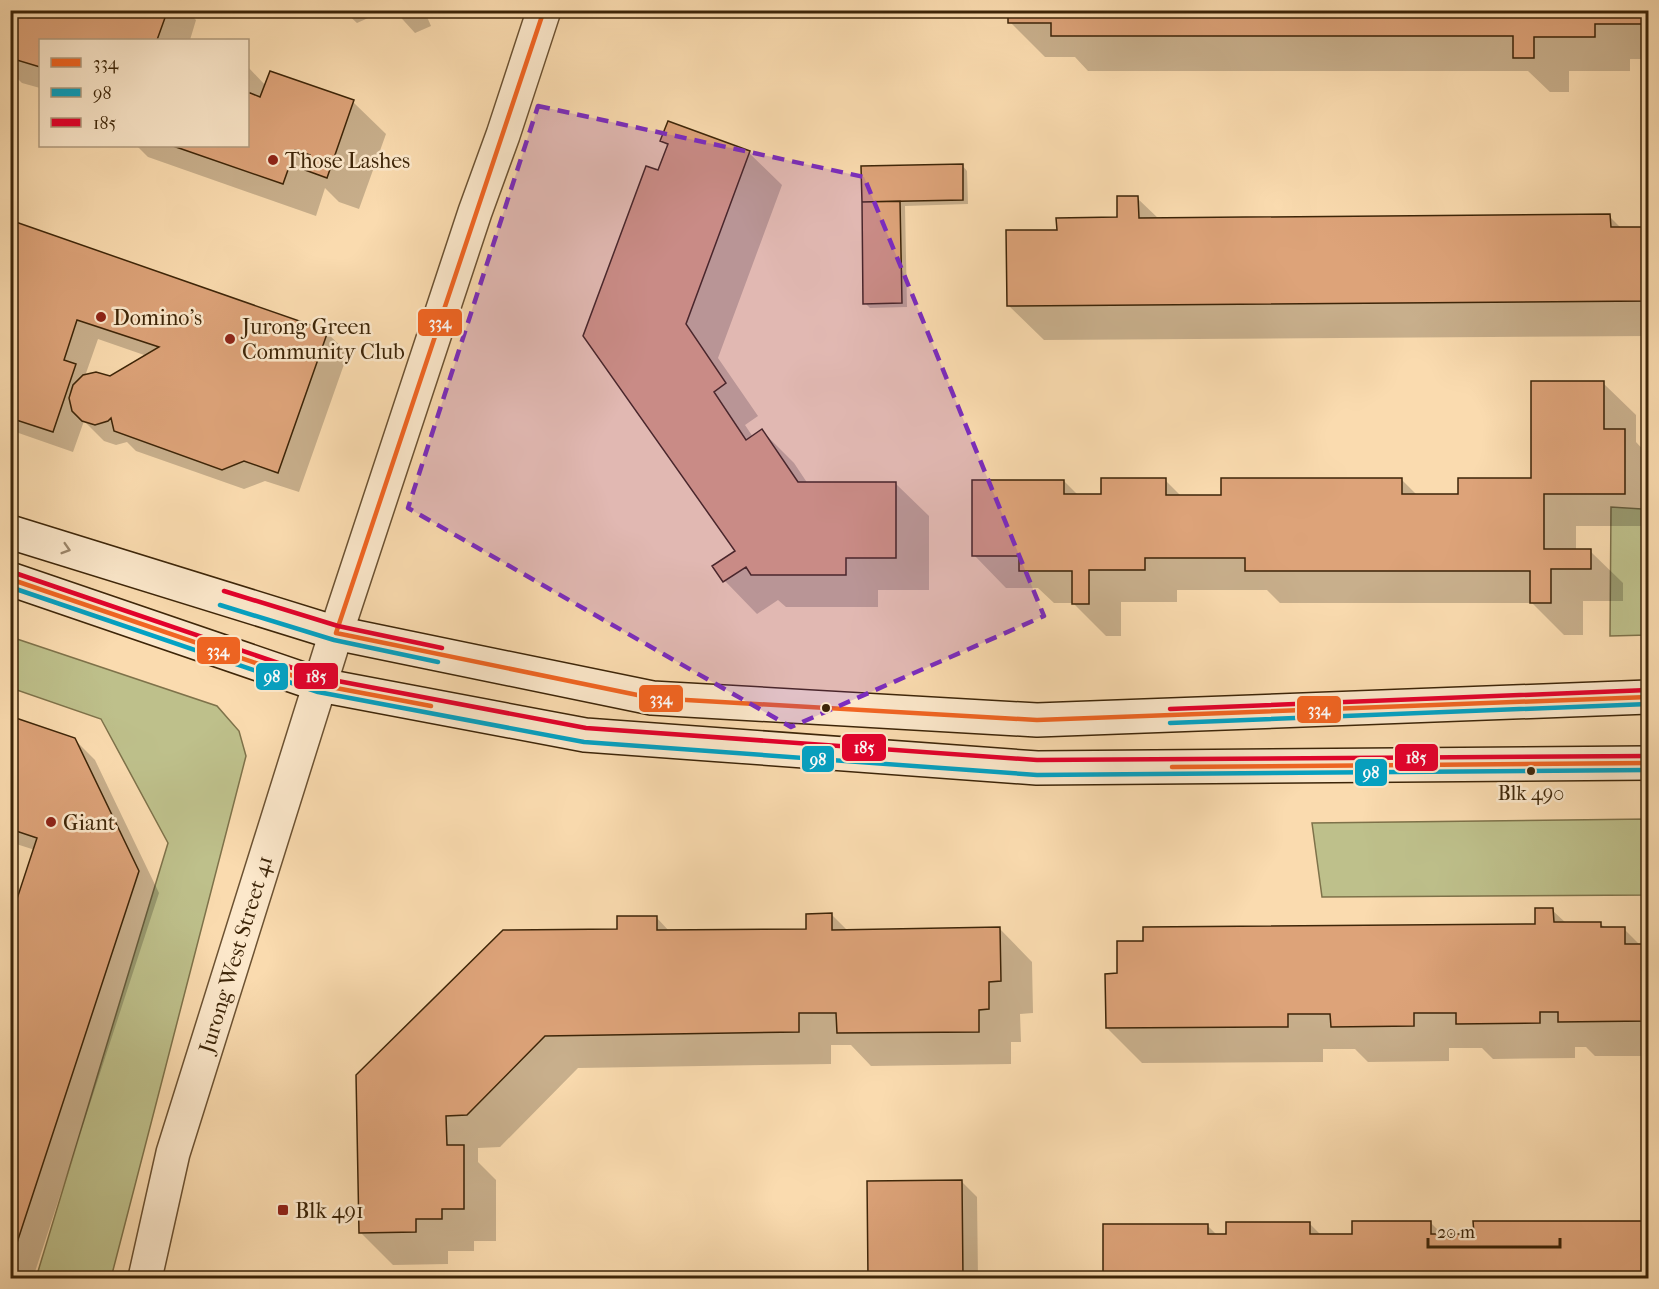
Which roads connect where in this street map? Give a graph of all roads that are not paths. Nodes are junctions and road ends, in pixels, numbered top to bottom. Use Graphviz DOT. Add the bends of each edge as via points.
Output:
graph roads {
  1 [pos="544,10"];
  2 [pos="10,532"];
  3 [pos="10,579"];
  4 [pos="336,633"];
  5 [pos="320,685"];
  6 [pos="1648,697"];
  7 [pos="1648,763"];
  8 [pos="145,1278"];
  1 -- 4 [label="street, Jurong West Street 41"];
  2 -- 4 [label="street, one-way"];
  3 -- 5 [label="street"];
  4 -- 5 [label="street, Jurong West Street 41"];
  4 -- 6 [label="street" via="652,698 1037,720"];
  5 -- 7 [label="street" via="585,735 1037,768"];
  5 -- 8 [label="street, Jurong West Street 41" via="173,1154"];
}
